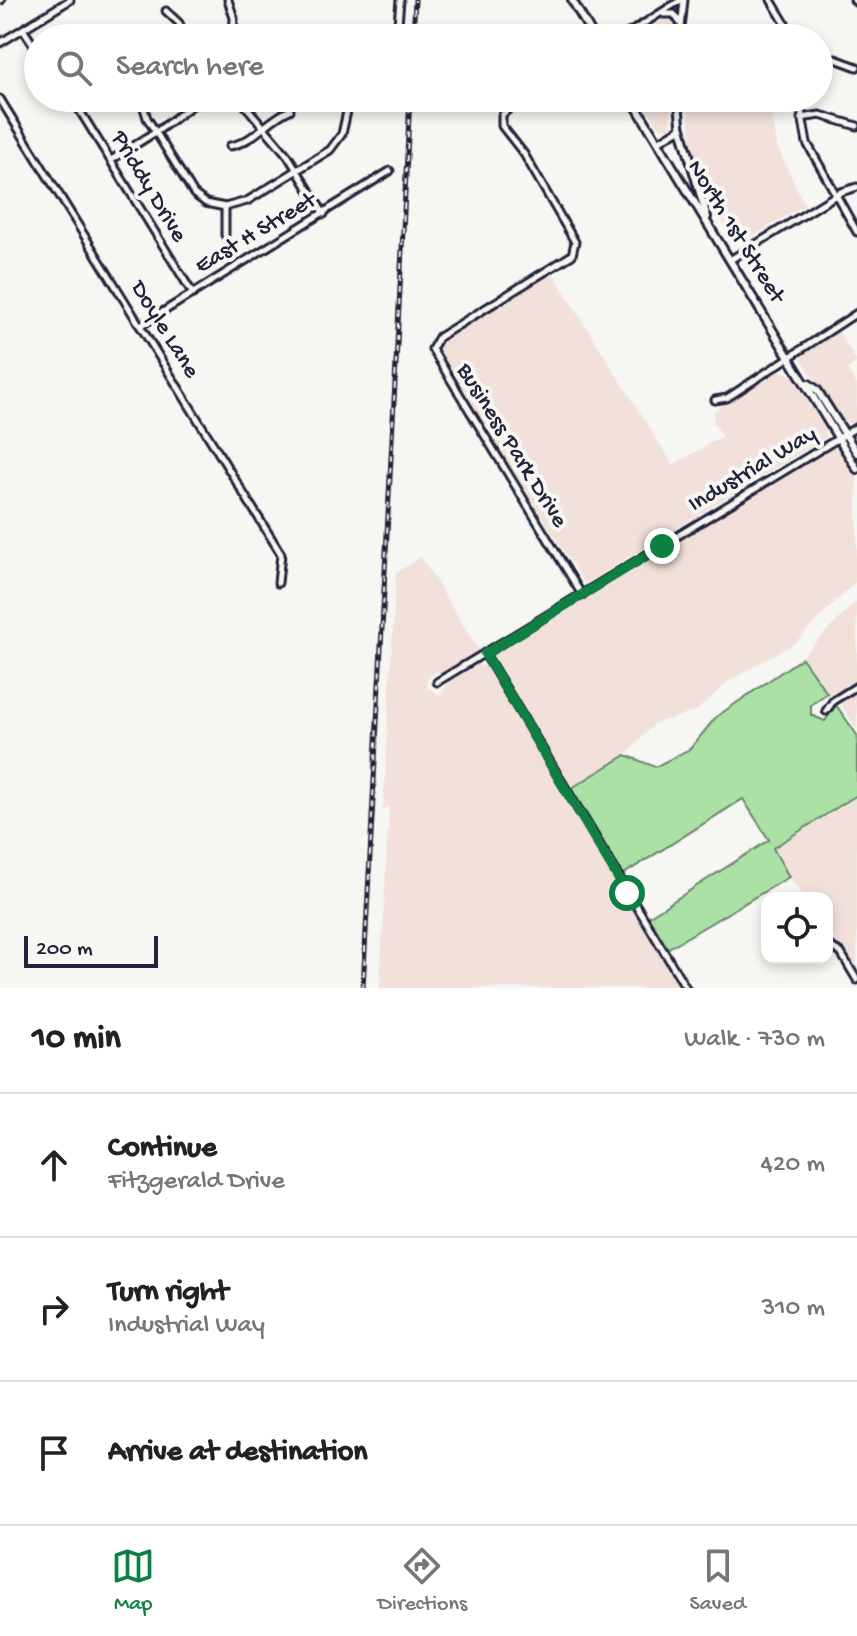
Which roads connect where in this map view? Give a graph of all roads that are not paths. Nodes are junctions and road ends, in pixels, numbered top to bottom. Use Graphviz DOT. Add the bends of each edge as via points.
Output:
graph roads {
  1 [pos="56,0"];
  2 [pos="70,0"];
  3 [pos="228,0"];
  4 [pos="400,0"];
  5 [pos="572,0"];
  6 [pos="683,0"];
  7 [pos="775,1"];
  8 [pos="60,7"];
  9 [pos="166,11"];
  10 [pos="659,15"];
  11 [pos="31,24"];
  12 [pos="179,24"];
  13 [pos="234,24"];
  14 [pos="397,24"];
  15 [pos="586,24"];
  16 [pos="644,24"];
  17 [pos="681,24"];
  18 [pos="682,24"];
  19 [pos="787,24"];
  20 [pos="23,29"];
  21 [pos="0,43"];
  22 [pos="833,58"];
  23 [pos="857,67"];
  24 [pos="0,99"];
  25 [pos="81,112"];
  26 [pos="144,112"];
  27 [pos="184,112"];
  28 [pos="250,112"];
  29 [pos="287,112"];
  30 [pos="346,112"];
  31 [pos="505,112"];
  32 [pos="640,112"];
  33 [pos="679,112"];
  34 [pos="800,112"];
  35 [pos="801,118"];
  36 [pos="857,126"];
  37 [pos="262,128"];
  38 [pos="681,128"];
  39 [pos="156,133"];
  40 [pos="658,142"];
  41 [pos="230,146"];
  42 [pos="111,160"];
  43 [pos="297,170"];
  44 [pos="390,171"];
  45 [pos="857,187"];
  46 [pos="835,196"];
  47 [pos="225,207"];
  48 [pos="324,214"];
  49 [pos="709,225"];
  50 [pos="857,232"];
  51 [pos="225,235"];
  52 [pos="730,260"];
  53 [pos="193,294"];
  54 [pos="857,313"];
  55 [pos="140,326"];
  56 [pos="791,357"];
  57 [pos="715,400"];
  58 [pos="857,427"];
  59 [pos="842,436"];
  60 [pos="857,453"];
  61 [pos="857,469"];
  62 [pos="278,583"];
  63 [pos="582,595"];
  64 [pos="485,654"];
  65 [pos="437,682"];
  66 [pos="857,686"];
  67 [pos="826,711"];
  68 [pos="833,948"];
  69 [pos="857,980"];
  70 [pos="686,988"];
  1 -- 8 [label="street"];
  2 -- 8 [label="street"];
  3 -- 13 [label="street"];
  4 -- 14 [label="street"];
  5 -- 15 [label="main road"];
  6 -- 10 [label="street"];
  6 -- 18 [label="street"];
  7 -- 19 [label="street"];
  8 -- 11 [label="street"];
  9 -- 12 [label="street"];
  10 -- 16 [label="street"];
  10 -- 17 [label="street" via="674,14"];
  20 -- 21 [label="street"];
  22 -- 23 [label="street"];
  24 -- 55 [label="street, Doyle Lane"];
  25 -- 42 [label="street, Priddy Drive"];
  26 -- 39 [label="street"];
  27 -- 39 [label="street"];
  28 -- 37 [label="street"];
  29 -- 37 [label="street"];
  30 -- 43 [label="street" via="338,141"];
  31 -- 63 [label="street, Business Park Drive" via="501,120 575,249 439,337 432,352"];
  32 -- 40 [label="main road, North 1st Street"];
  33 -- 38 [label="street"];
  34 -- 35 [label="street"];
  35 -- 36 [label="street" via="820,115"];
  35 -- 46 [label="street" via="807,143"];
  37 -- 41 [label="street"];
  37 -- 43 [label="street"];
  38 -- 40 [label="street"];
  38 -- 49 [label="main road"];
  39 -- 42 [label="street"];
  39 -- 47 [label="street" via="197,198"];
  40 -- 49 [label="main road, North 1st Street"];
  42 -- 53 [label="street, Priddy Drive"];
  43 -- 47 [label="street" via="240,204"];
  43 -- 48 [label="street"];
  44 -- 48 [label="street, East H Street"];
  45 -- 46 [label="street"];
  46 -- 50 [label="street"];
  46 -- 52 [label="street"];
  47 -- 51 [label="street"];
  48 -- 53 [label="street, East H Street"];
  49 -- 52 [label="main road, North 1st Street"];
  52 -- 56 [label="main road, North 1st Street"];
  53 -- 55 [label="street, East H Street"];
  54 -- 56 [label="street"];
  55 -- 62 [label="street, Doyle Lane" via="281,554"];
  56 -- 57 [label="street" via="727,398"];
  56 -- 59 [label="main road, North 1st Street"];
  58 -- 59 [label="street, Industrial Way"];
  59 -- 60 [label="main road, North 1st Street"];
  59 -- 61 [label="main road, North 1st Street"];
  59 -- 63 [label="street, Industrial Way"];
  63 -- 64 [label="street, Industrial Way"];
  64 -- 65 [label="street, Industrial Way"];
  64 -- 70 [label="street"];
  66 -- 67 [label="street"];
  68 -- 69 [label="street"];
}
